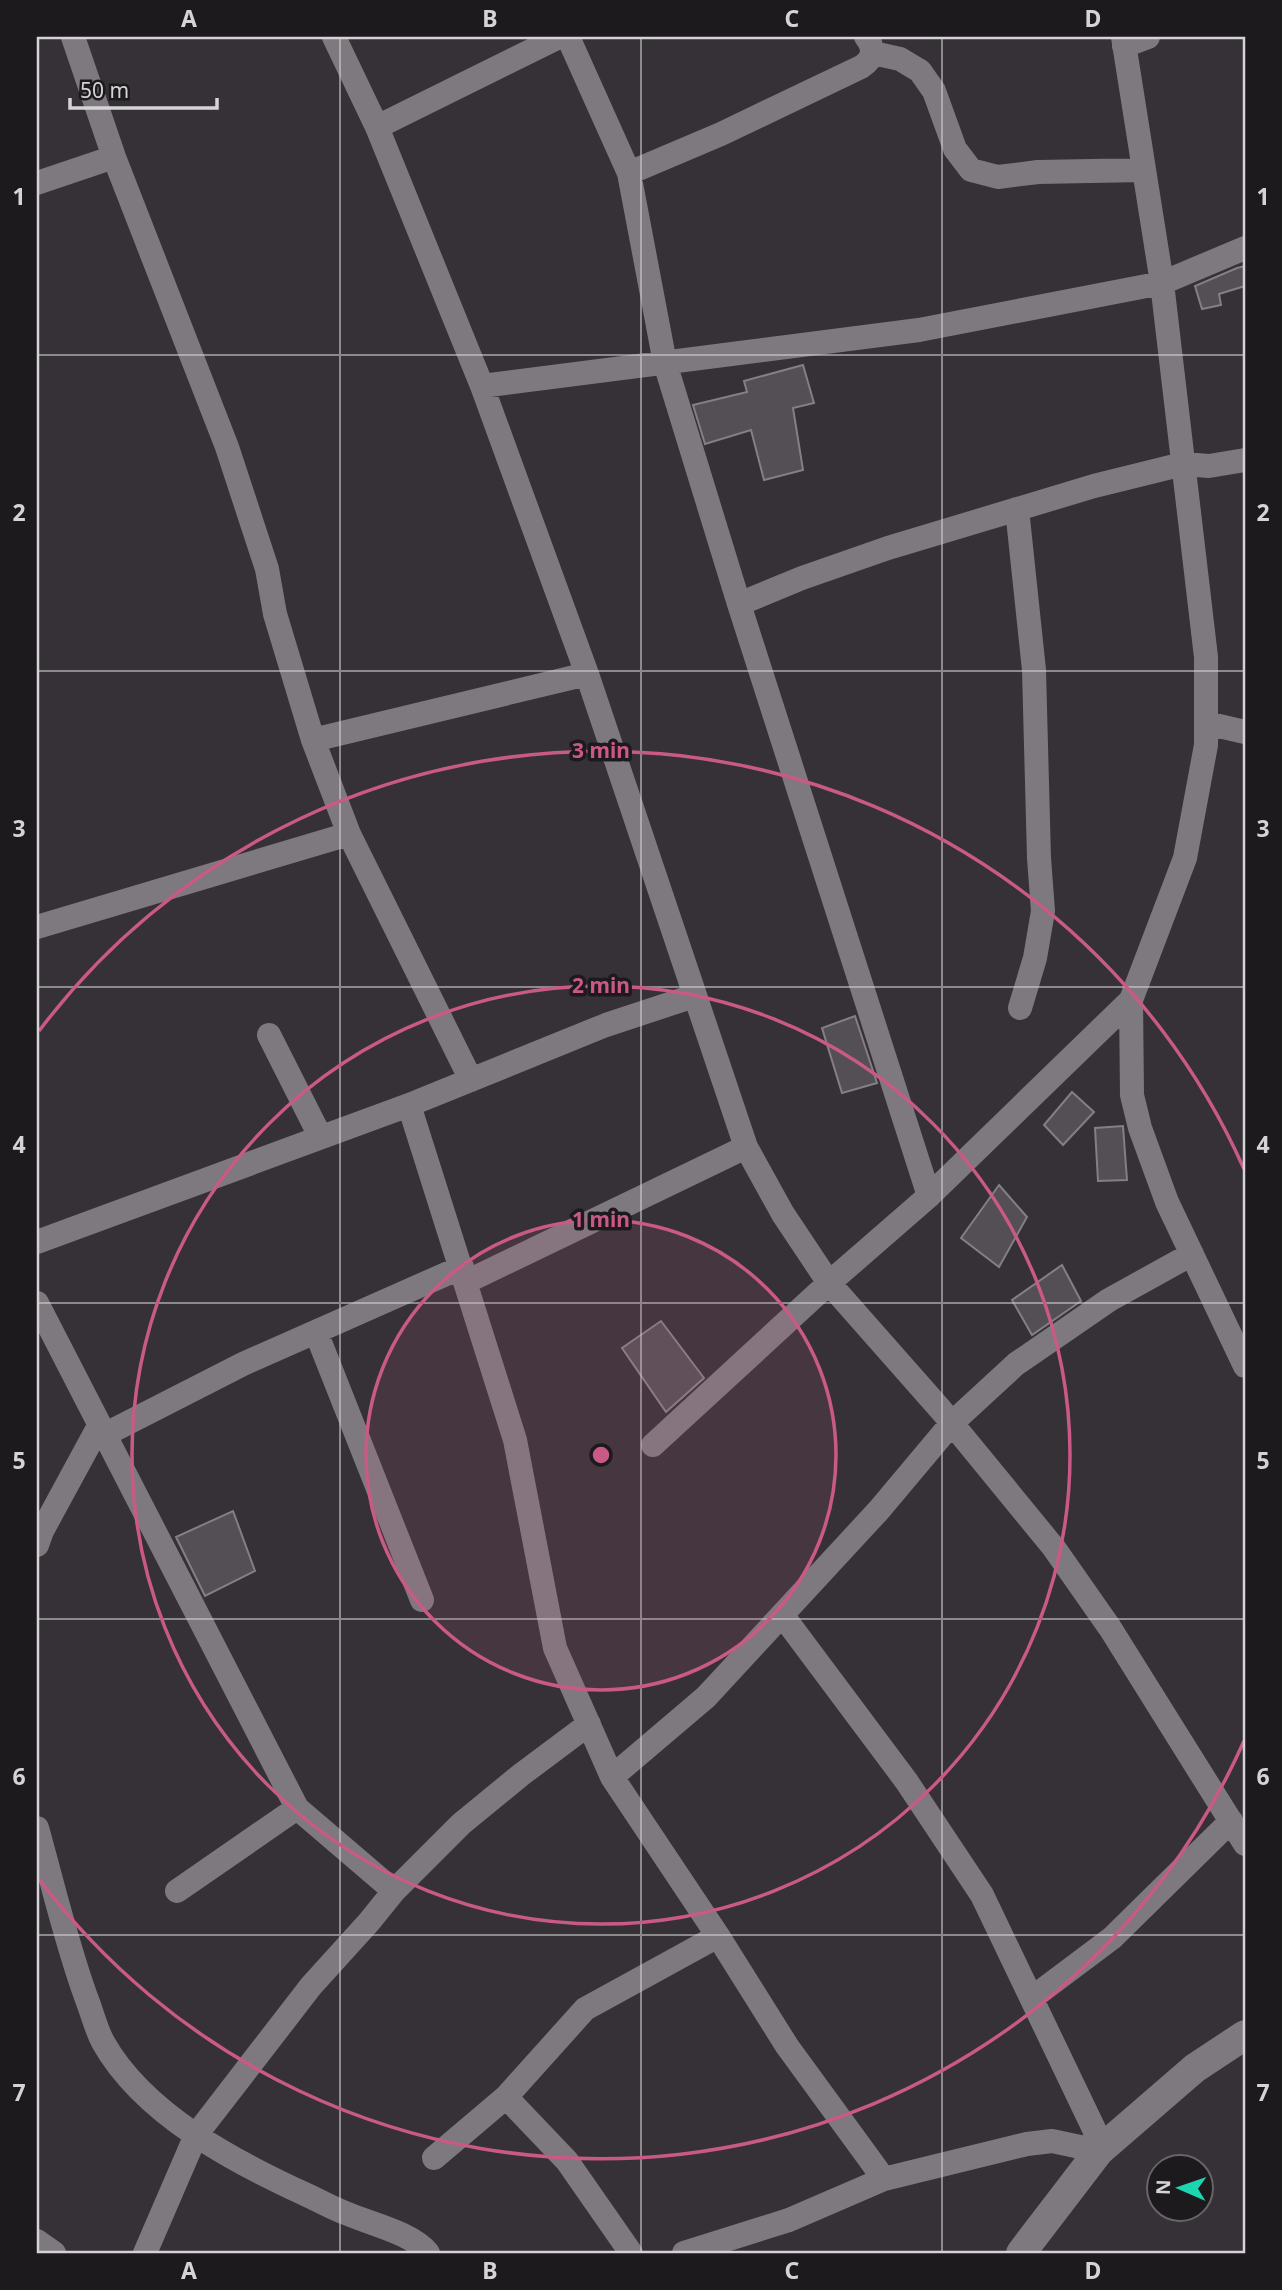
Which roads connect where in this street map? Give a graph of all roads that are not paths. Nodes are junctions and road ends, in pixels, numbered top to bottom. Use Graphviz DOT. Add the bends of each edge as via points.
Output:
graph roads {
  1 [pos="73,37"];
  2 [pos="334,37"];
  3 [pos="559,37"];
  4 [pos="568,37"];
  5 [pos="1149,37"];
  6 [pos="1124,41"];
  7 [pos="869,45"];
  8 [pos="377,127"];
  9 [pos="114,157"];
  10 [pos="1144,170"];
  11 [pos="629,173"];
  12 [pos="37,183"];
  13 [pos="1245,248"];
  14 [pos="1162,283"];
  15 [pos="665,363"];
  16 [pos="482,386"];
  17 [pos="1245,460"];
  18 [pos="1183,464"];
  19 [pos="1017,509"];
  20 [pos="739,604"];
  21 [pos="587,674"];
  22 [pos="1206,723"];
  23 [pos="1245,732"];
  24 [pos="313,740"];
  25 [pos="349,834"];
  26 [pos="37,927"];
  27 [pos="694,996"];
  28 [pos="1131,1000"];
  29 [pos="1020,1008"];
  30 [pos="269,1035"];
  31 [pos="471,1080"];
  32 [pos="409,1105"];
  33 [pos="320,1136"];
  34 [pos="746,1147"];
  35 [pos="929,1196"];
  36 [pos="37,1242"];
  37 [pos="1192,1254"];
  38 [pos="464,1275"];
  39 [pos="829,1283"];
  40 [pos="37,1303"];
  41 [pos="316,1332"];
  42 [pos="1245,1366"];
  43 [pos="951,1423"];
  44 [pos="101,1430"];
  45 [pos="653,1445"];
  46 [pos="37,1545"];
  47 [pos="422,1600"];
  48 [pos="783,1616"];
  49 [pos="589,1724"];
  50 [pos="612,1777"];
  51 [pos="297,1808"];
  52 [pos="1231,1821"];
  53 [pos="37,1828"];
  54 [pos="1245,1844"];
  55 [pos="177,1891"];
  56 [pos="394,1891"];
  57 [pos="718,1936"];
  58 [pos="1032,1998"];
  59 [pos="1245,2035"];
  60 [pos="506,2097"];
  61 [pos="195,2135"];
  62 [pos="1099,2151"];
  63 [pos="434,2158"];
  64 [pos="884,2179"];
  65 [pos="37,2241"];
  66 [pos="54,2253"];
  67 [pos="145,2253"];
  68 [pos="428,2253"];
  69 [pos="631,2253"];
  70 [pos="684,2253"];
  71 [pos="1021,2253"];
  1 -- 9 [label="street"];
  2 -- 8 [label="street"];
  3 -- 8 [label="street"];
  4 -- 11 [label="street"];
  5 -- 6 [label="street"];
  6 -- 10 [label="street"];
  7 -- 10 [label="street" via="920,71 934,91 955,149 971,170 998,177"];
  7 -- 11 [label="street" via="868,62 847,75"];
  8 -- 16 [label="street"];
  9 -- 12 [label="street"];
  9 -- 24 [label="street" via="228,447"];
  10 -- 14 [label="street"];
  11 -- 15 [label="street"];
  13 -- 14 [label="street"];
  14 -- 15 [label="street" via="919,330"];
  14 -- 18 [label="street"];
  15 -- 16 [label="street"];
  15 -- 20 [label="street"];
  16 -- 21 [label="street"];
  17 -- 18 [label="street" via="1209,466"];
  18 -- 19 [label="street"];
  18 -- 22 [label="street" via="1206,657"];
  19 -- 20 [label="street" via="888,548"];
  19 -- 29 [label="street" via="1034,670 1043,911"];
  20 -- 35 [label="street"];
  21 -- 24 [label="street"];
  21 -- 27 [label="street"];
  22 -- 23 [label="street"];
  22 -- 28 [label="street" via="1185,858"];
  24 -- 25 [label="street"];
  25 -- 26 [label="street"];
  25 -- 31 [label="street"];
  27 -- 31 [label="street" via="606,1025"];
  27 -- 34 [label="street"];
  28 -- 35 [label="street"];
  28 -- 37 [label="street" via="1132,1096 1167,1202"];
  30 -- 33 [label="street"];
  31 -- 32 [label="street"];
  32 -- 33 [label="street"];
  32 -- 38 [label="street"];
  33 -- 36 [label="street"];
  34 -- 38 [label="street"];
  34 -- 39 [label="street"];
  35 -- 39 [label="street"];
  37 -- 42 [label="street"];
  37 -- 43 [label="street" via="1109,1300 1028,1356"];
  38 -- 41 [label="street"];
  38 -- 49 [label="street" via="515,1440 555,1648"];
  39 -- 43 [label="street"];
  39 -- 45 [label="street"];
  40 -- 44 [label="street"];
  41 -- 44 [label="street"];
  41 -- 47 [label="street"];
  43 -- 48 [label="street"];
  43 -- 52 [label="street" via="1078,1582"];
  44 -- 46 [label="street"];
  44 -- 51 [label="street"];
  48 -- 50 [label="street" via="706,1697"];
  48 -- 58 [label="street" via="908,1782 982,1895"];
  49 -- 50 [label="street"];
  49 -- 56 [label="street" via="461,1824"];
  50 -- 57 [label="street"];
  51 -- 55 [label="street"];
  51 -- 56 [label="street"];
  52 -- 54 [label="street"];
  52 -- 58 [label="street" via="1112,1938"];
  53 -- 61 [label="street" via="70,1951 102,2041 143,2094"];
  56 -- 61 [label="street" via="311,1986"];
  57 -- 60 [label="street" via="585,2008"];
  57 -- 64 [label="street" via="787,2046"];
  58 -- 62 [label="street" via="1094,2129"];
  59 -- 62 [label="street" via="1195,2068"];
  60 -- 63 [label="street"];
  60 -- 69 [label="street" via="567,2161"];
  61 -- 67 [label="street"];
  61 -- 68 [label="street" via="271,2179 397,2232"];
  62 -- 64 [label="street" via="1052,2141 1027,2144"];
  62 -- 71 [label="street"];
  64 -- 70 [label="street" via="789,2220"];
  65 -- 66 [label="street"];
}
